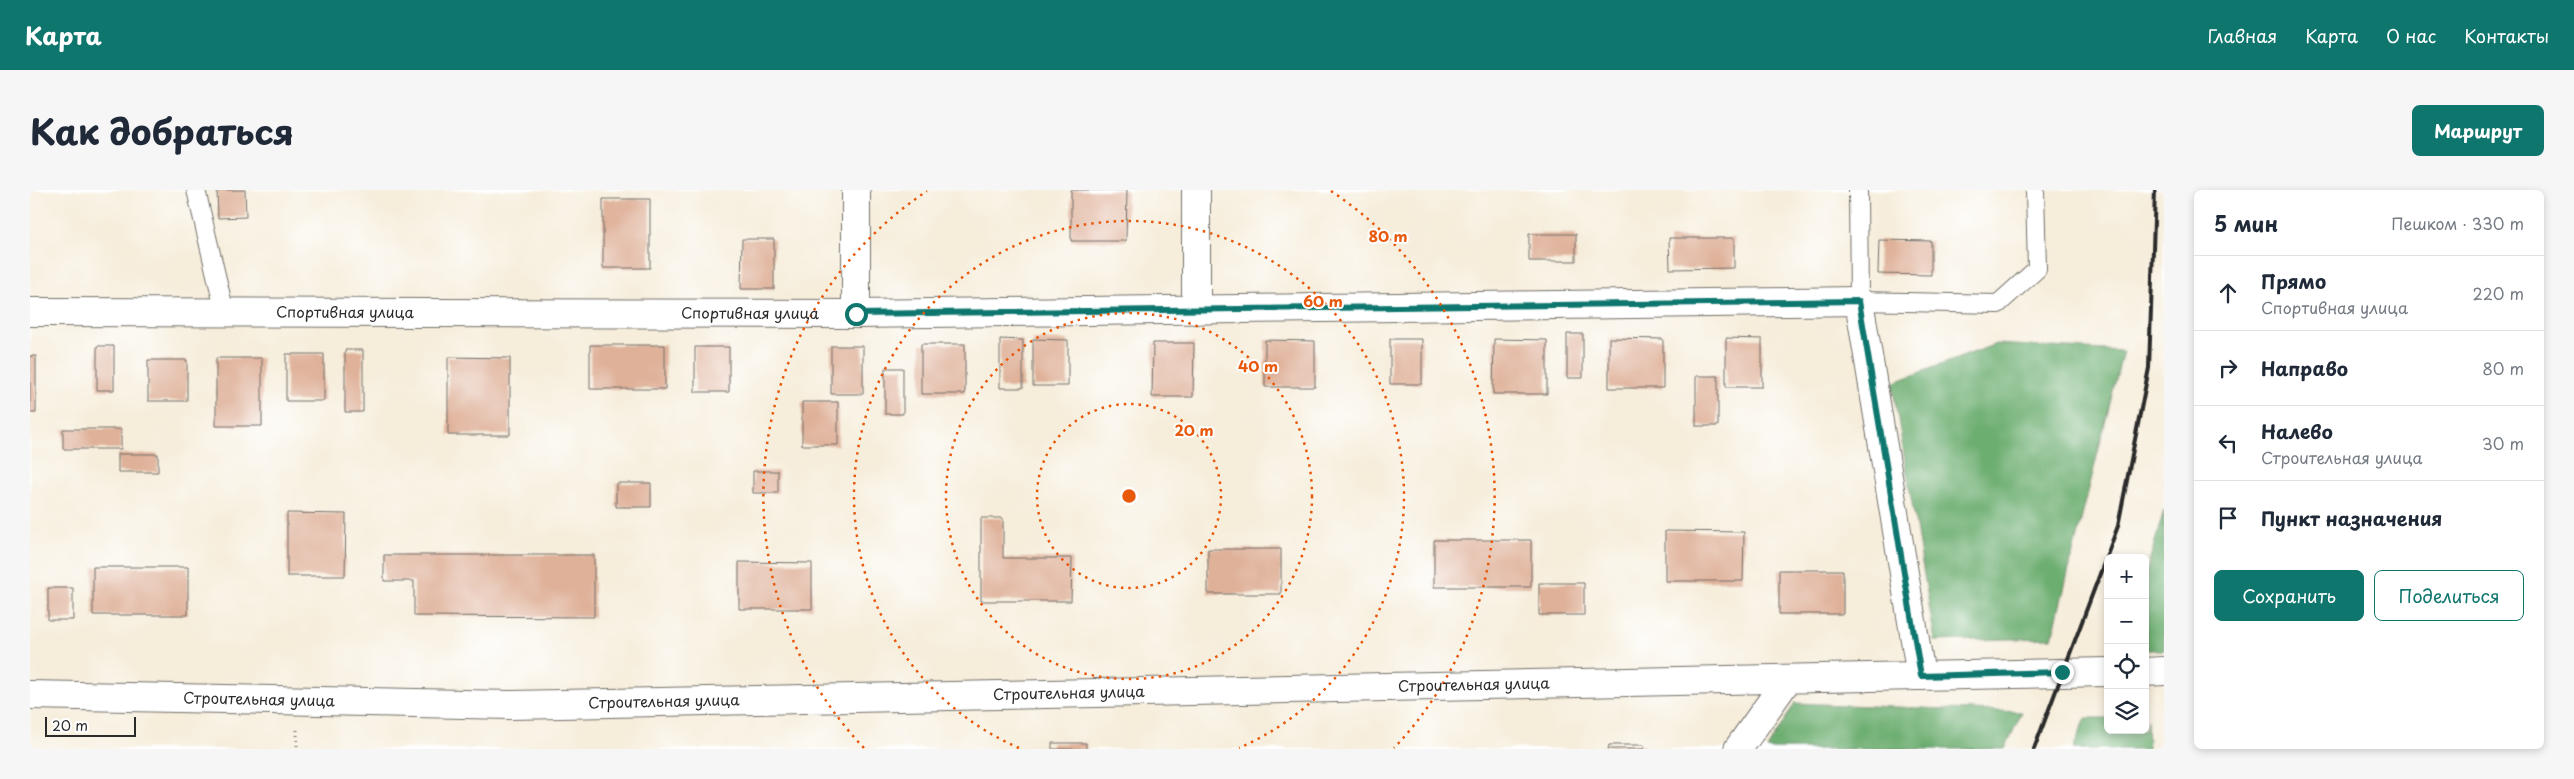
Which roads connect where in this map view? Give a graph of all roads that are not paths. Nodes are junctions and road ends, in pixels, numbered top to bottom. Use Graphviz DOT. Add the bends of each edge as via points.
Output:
graph roads {
  1 [pos="196,190"];
  2 [pos="856,190"];
  3 [pos="1196,190"];
  4 [pos="1858,190"];
  5 [pos="2034,190"];
  6 [pos="1859,301"];
  7 [pos="1196,310"];
  8 [pos="30,312"];
  9 [pos="225,313"];
  10 [pos="856,314"];
  11 [pos="2104,672"];
  12 [pos="2149,672"];
  13 [pos="2164,672"];
  14 [pos="1921,676"];
  15 [pos="1787,680"];
  16 [pos="30,695"];
  17 [pos="1738,749"];
  1 -- 9 [label="lane"];
  2 -- 10 [label="street"];
  3 -- 7 [label="street"];
  4 -- 6 [label="lane"];
  5 -- 6 [label="lane" via="2037,268 1998,304"];
  6 -- 7 [label="street, Спортивная улица"];
  6 -- 14 [label="street"];
  7 -- 10 [label="street, Спортивная улица"];
  8 -- 9 [label="street, Спортивная улица"];
  9 -- 10 [label="street, Спортивная улица"];
  11 -- 14 [label="street, Строительная улица"];
  12 -- 13 [label="street"];
  14 -- 15 [label="street, Строительная улица"];
  15 -- 16 [label="street, Строительная улица" via="511,705"];
  15 -- 17 [label="street"];
}
